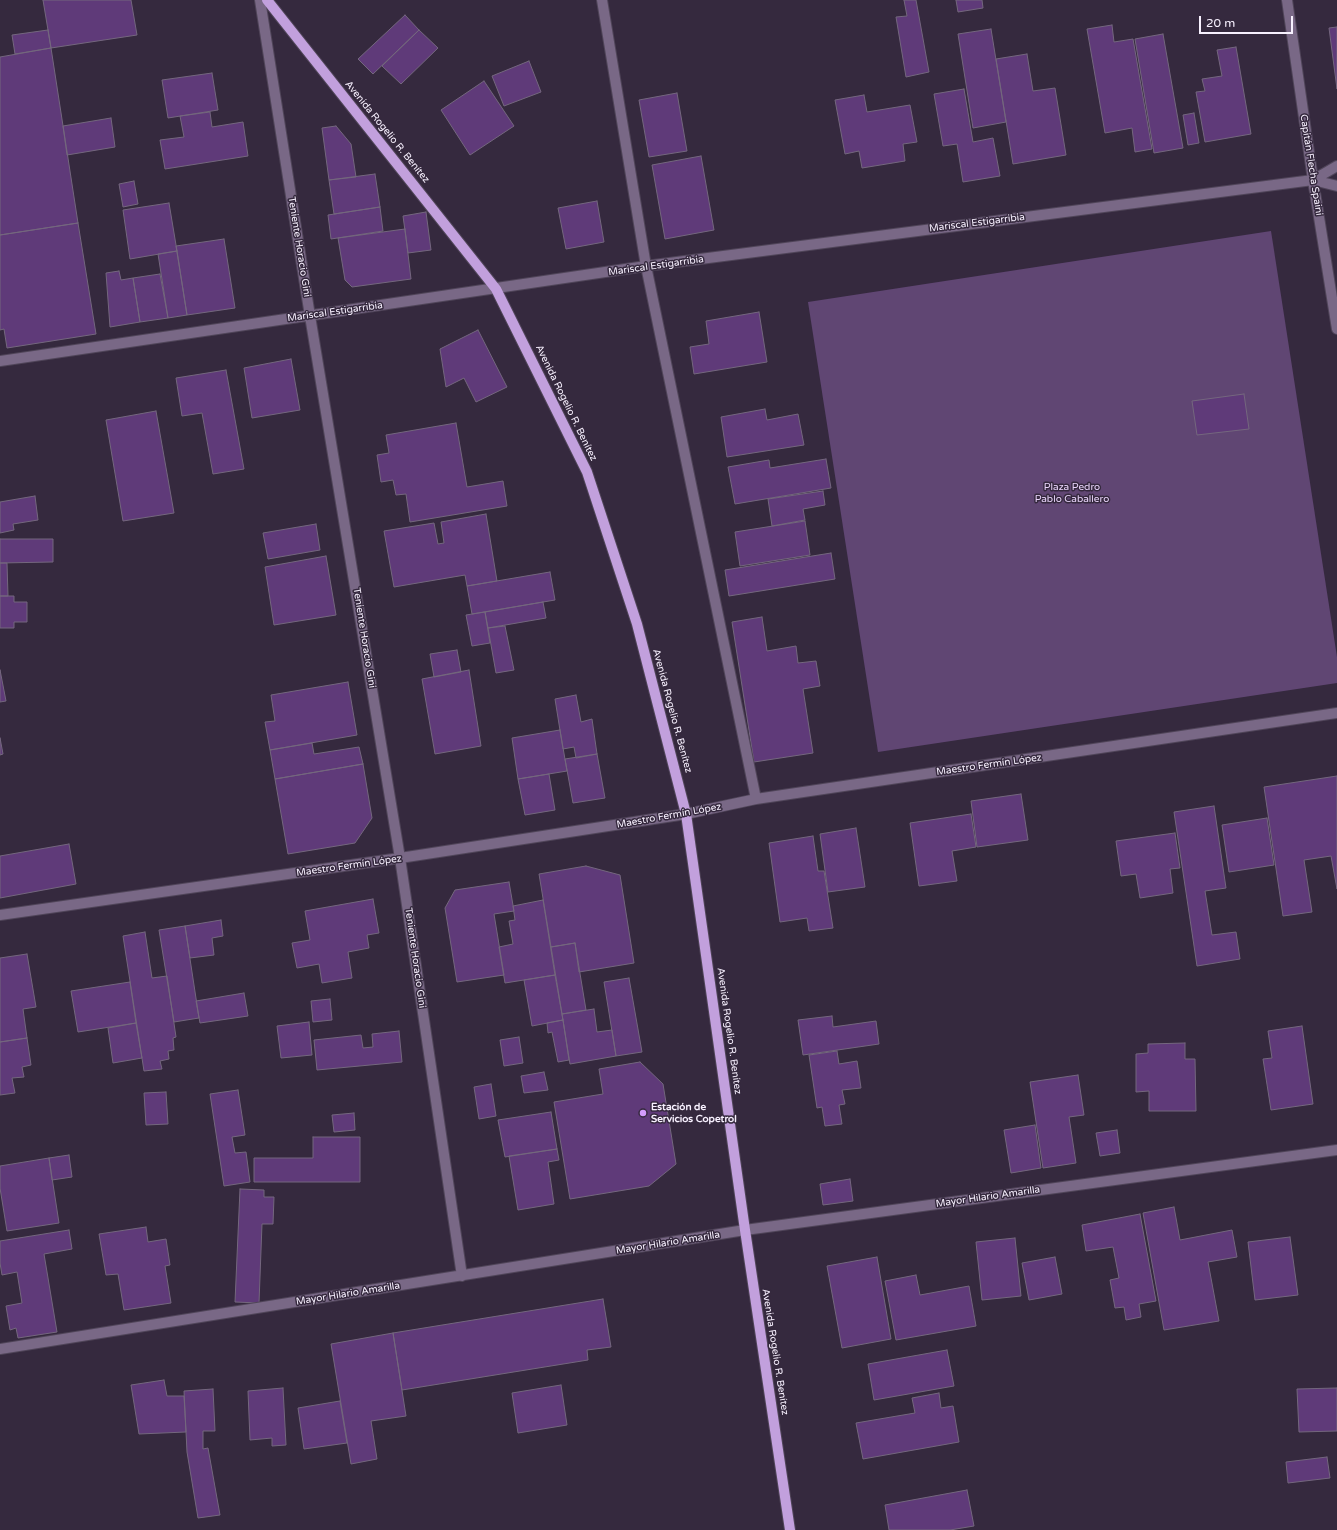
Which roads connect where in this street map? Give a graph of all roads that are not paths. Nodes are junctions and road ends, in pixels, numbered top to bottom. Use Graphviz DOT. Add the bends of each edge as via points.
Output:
graph roads {
  1 [pos="260,0"];
  2 [pos="267,0"];
  3 [pos="602,0"];
  4 [pos="1287,0"];
  5 [pos="1337,166"];
  6 [pos="1312,180"];
  7 [pos="1337,186"];
  8 [pos="646,266"];
  9 [pos="496,289"];
  10 [pos="310,316"];
  11 [pos="1337,329"];
  12 [pos="0,361"];
  13 [pos="1337,714"];
  14 [pos="756,799"];
  15 [pos="686,814"];
  16 [pos="400,858"];
  17 [pos="0,916"];
  18 [pos="1337,1150"];
  19 [pos="745,1230"];
  20 [pos="462,1276"];
  21 [pos="0,1349"];
  22 [pos="790,1530"];
  1 -- 10 [label="street, Teniente Horacio Gini"];
  2 -- 9 [label="main road, Avenida Rogelio R. Benítez"];
  3 -- 8 [label="street"];
  4 -- 6 [label="street, Capitán Flecha Spaini"];
  5 -- 6 [label="street, Mariscal Estigarribia"];
  6 -- 7 [label="street, Mariscal Estigarribia"];
  6 -- 8 [label="street, Mariscal Estigarribia"];
  6 -- 11 [label="street, Capitán Flecha Spaini"];
  8 -- 9 [label="street, Mariscal Estigarribia"];
  8 -- 14 [label="street"];
  9 -- 10 [label="street, Mariscal Estigarribia"];
  9 -- 15 [label="main road, Avenida Rogelio R. Benítez" via="587,472 637,624"];
  10 -- 12 [label="street, Mariscal Estigarribia"];
  10 -- 16 [label="street, Teniente Horacio Gini"];
  13 -- 14 [label="street, Maestro Fermín López"];
  14 -- 15 [label="street, Maestro Fermín López"];
  15 -- 16 [label="street, Maestro Fermín López"];
  15 -- 19 [label="main road, Avenida Rogelio R. Benítez"];
  16 -- 17 [label="street, Maestro Fermín López"];
  16 -- 20 [label="street, Teniente Horacio Gini"];
  18 -- 19 [label="street, Mayor Hilario Amarilla"];
  19 -- 20 [label="street, Mayor Hilario Amarilla"];
  19 -- 22 [label="main road, Avenida Rogelio R. Benítez"];
  20 -- 21 [label="street, Mayor Hilario Amarilla"];
}
